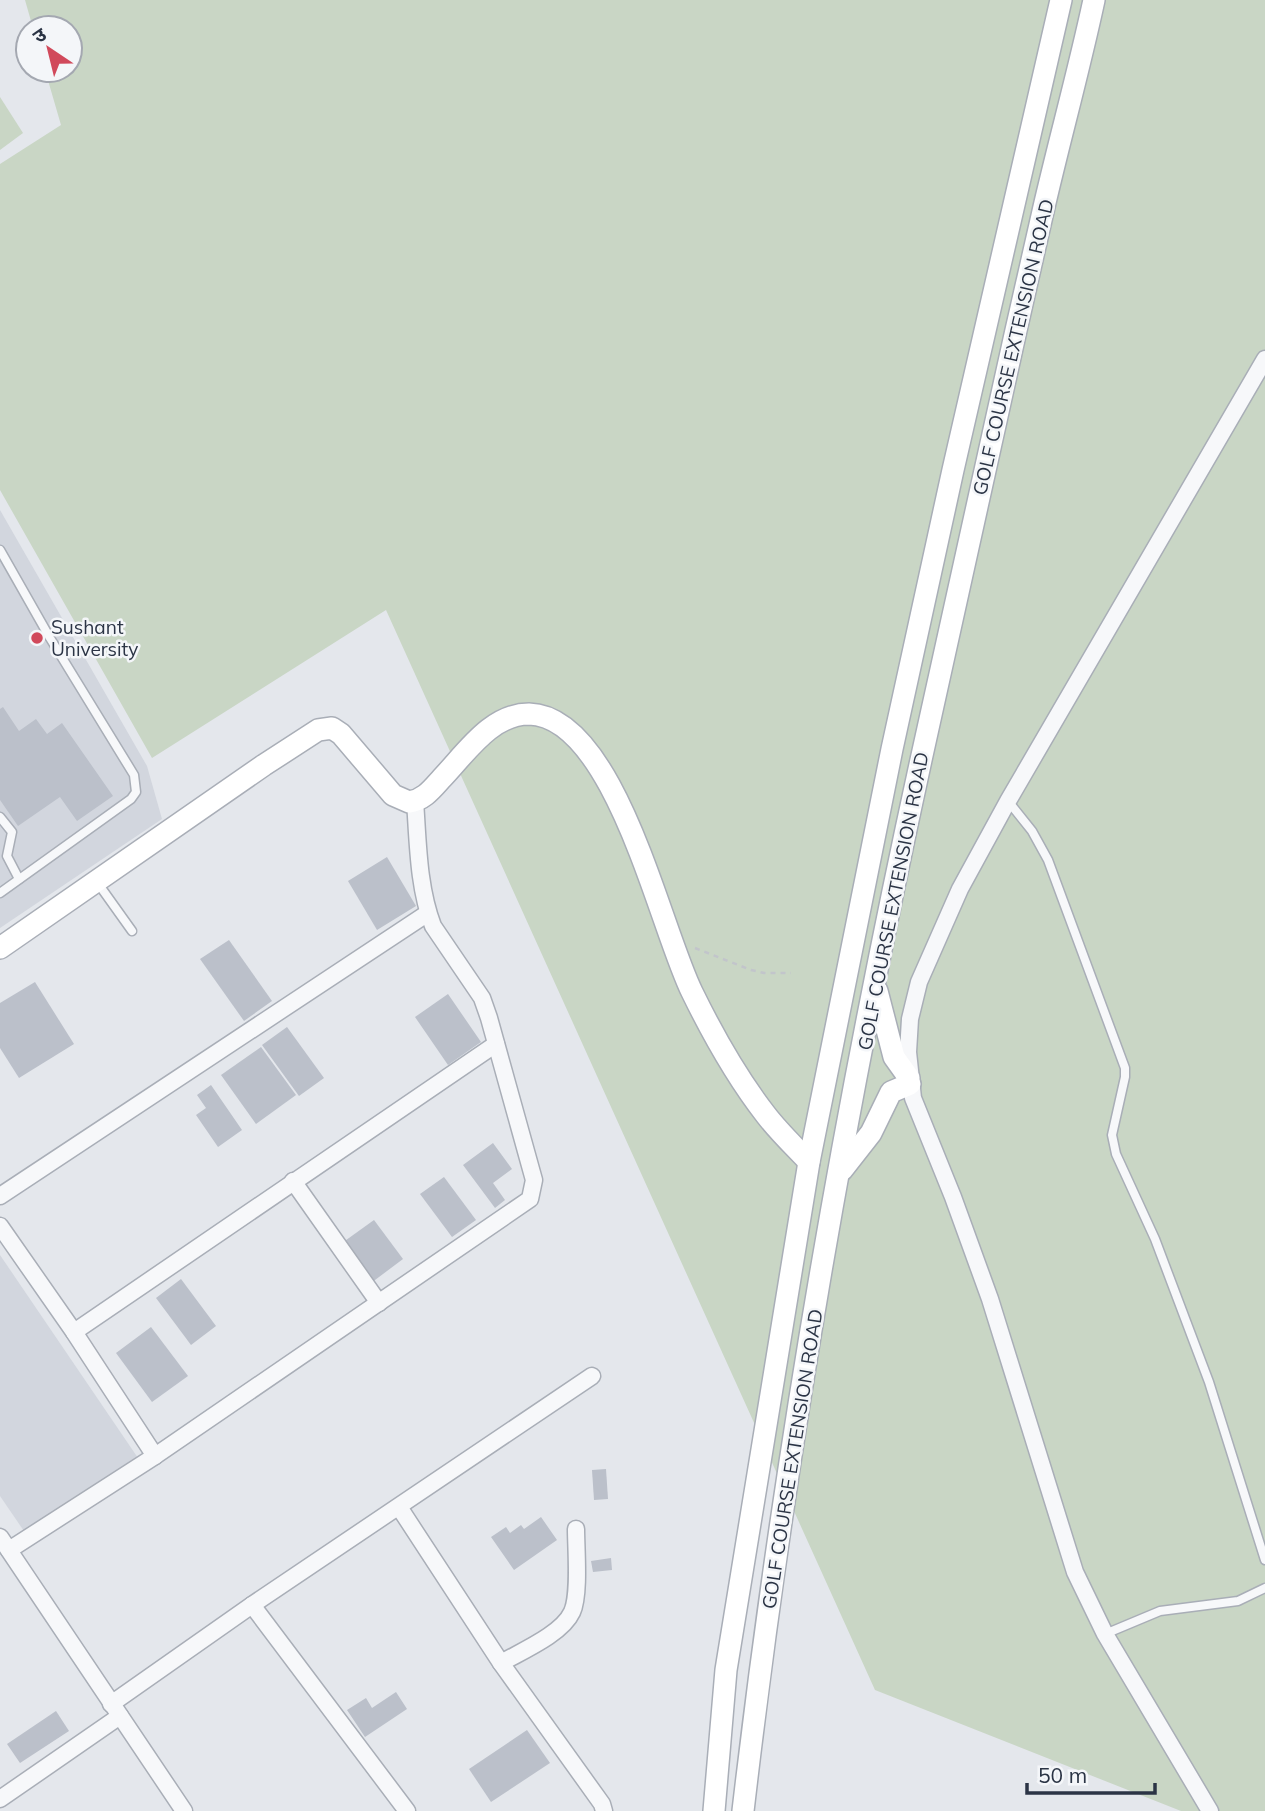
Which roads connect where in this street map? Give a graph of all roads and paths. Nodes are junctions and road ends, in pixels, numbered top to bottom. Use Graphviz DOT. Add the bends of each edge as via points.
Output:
graph roads {
  1 [pos="1061,0"];
  2 [pos="1094,0"];
  3 [pos="1265,359"];
  4 [pos="0,550"];
  5 [pos="415,801"];
  6 [pos="1008,801"];
  7 [pos="0,817"];
  8 [pos="19,879"];
  9 [pos="97,882"];
  10 [pos="864,886"];
  11 [pos="893,892"];
  12 [pos="0,893"];
  13 [pos="428,913"];
  14 [pos="132,931"];
  15 [pos="672,939"];
  16 [pos="0,948"];
  17 [pos="791,973"];
  18 [pos="875,982"];
  19 [pos="496,1044"];
  20 [pos="910,1081"];
  21 [pos="809,1162"];
  22 [pos="840,1172"];
  23 [pos="293,1181"];
  24 [pos="0,1196"];
  25 [pos="0,1226"];
  26 [pos="379,1303"];
  27 [pos="74,1332"];
  28 [pos="592,1376"];
  29 [pos="768,1409"];
  30 [pos="797,1415"];
  31 [pos="155,1456"];
  32 [pos="399,1507"];
  33 [pos="576,1529"];
  34 [pos="4,1543"];
  35 [pos="1265,1560"];
  36 [pos="1265,1588"];
  37 [pos="252,1605"];
  38 [pos="1105,1634"];
  39 [pos="501,1663"];
  40 [pos="116,1710"];
  41 [pos="0,1799"];
  42 [pos="184,1811"];
  43 [pos="407,1811"];
  44 [pos="604,1811"];
  45 [pos="714,1811"];
  46 [pos="743,1811"];
  47 [pos="1210,1811"];
  1 -- 10 [label="main road, GOLF COURSE EXTENSION ROAD" via="950,483"];
  2 -- 11 [label="main road, GOLF COURSE EXTENSION ROAD" via="1045,201"];
  3 -- 6 [label="street"];
  4 -- 8 [label="lane" via="136,783 131,799"];
  5 -- 9 [label="main road" via="393,795 341,734 332,728 318,730"];
  5 -- 13 [label="street"];
  5 -- 15 [label="main road" via="426,796 498,721 531,714 555,722 586,747 601,771 645,864"];
  6 -- 20 [label="street" via="960,889 919,982 910,1027"];
  6 -- 35 [label="lane" via="1032,831 1057,879 1125,1068 1112,1135 1116,1154 1209,1382"];
  7 -- 8 [label="lane" via="12,832 7,856"];
  8 -- 12 [label="lane"];
  9 -- 14 [label="lane"];
  9 -- 16 [label="main road"];
  10 -- 11 [label="main road"];
  10 -- 21 [label="main road, GOLF COURSE EXTENSION ROAD"];
  11 -- 18 [label="main road, GOLF COURSE EXTENSION ROAD"];
  13 -- 19 [label="street" via="481,998"];
  13 -- 24 [label="street"];
  15 -- 17 [label="path" via="751,970"];
  15 -- 21 [label="main road" via="690,989 754,1099"];
  18 -- 20 [label="main road" via="894,1057"];
  18 -- 22 [label="main road, GOLF COURSE EXTENSION ROAD"];
  19 -- 23 [label="street"];
  19 -- 26 [label="street" via="534,1180 533,1194"];
  20 -- 22 [label="main road" via="891,1092 871,1133"];
  20 -- 38 [label="street" via="916,1108 990,1300 1075,1572"];
  21 -- 29 [label="main road, GOLF COURSE EXTENSION ROAD"];
  22 -- 30 [label="main road, GOLF COURSE EXTENSION ROAD"];
  23 -- 26 [label="street"];
  23 -- 27 [label="street"];
  25 -- 27 [label="street"];
  26 -- 31 [label="street"];
  27 -- 31 [label="street"];
  28 -- 32 [label="street"];
  29 -- 30 [label="main road"];
  29 -- 45 [label="main road, GOLF COURSE EXTENSION ROAD" via="726,1670"];
  30 -- 46 [label="main road, GOLF COURSE EXTENSION ROAD"];
  31 -- 34 [label="street"];
  32 -- 37 [label="street"];
  32 -- 39 [label="street"];
  33 -- 39 [label="street" via="573,1610 556,1630"];
  34 -- 40 [label="street"];
  36 -- 38 [label="lane" via="1238,1601 1160,1611"];
  37 -- 40 [label="street"];
  37 -- 43 [label="street"];
  38 -- 47 [label="street"];
  39 -- 44 [label="street"];
  40 -- 41 [label="street"];
  40 -- 42 [label="street"];
}
